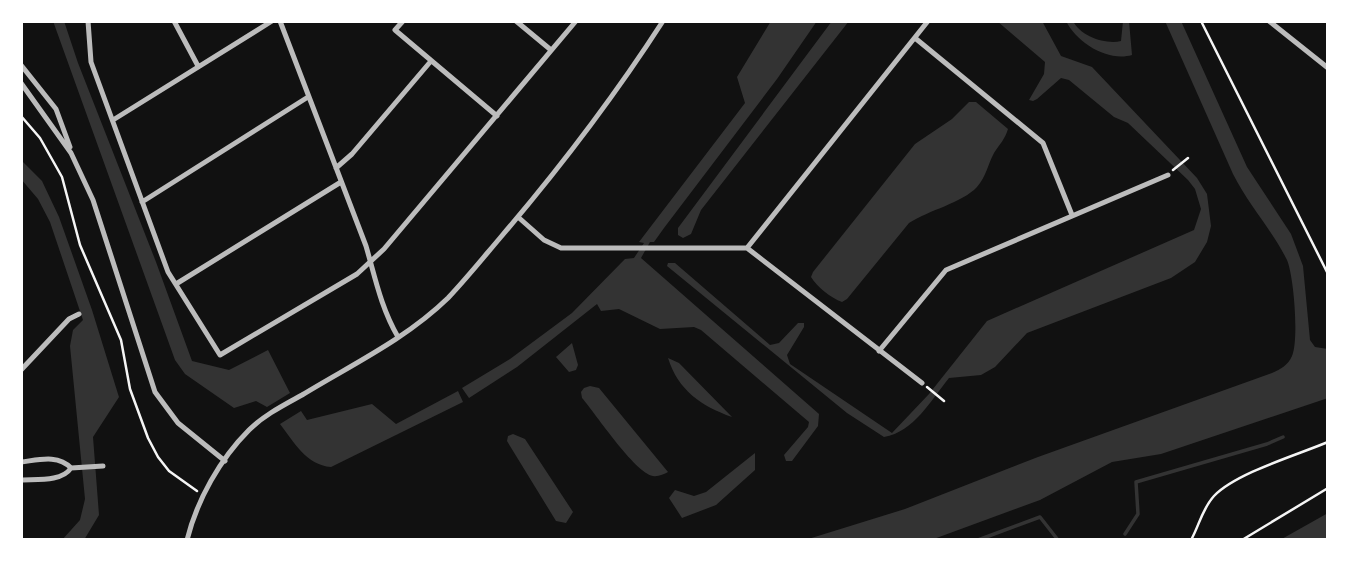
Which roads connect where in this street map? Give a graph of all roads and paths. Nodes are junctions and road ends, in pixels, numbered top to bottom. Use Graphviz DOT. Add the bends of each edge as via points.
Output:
graph roads {
  1 [pos="88,21"];
  2 [pos="174,21"];
  3 [pos="272,21"];
  4 [pos="280,21"];
  5 [pos="403,21"];
  6 [pos="516,21"];
  7 [pos="576,21"];
  8 [pos="663,21"];
  9 [pos="928,21"];
  10 [pos="1201,21"];
  11 [pos="1269,21"];
  12 [pos="915,38"];
  13 [pos="551,50"];
  14 [pos="431,61"];
  15 [pos="21,65"];
  16 [pos="198,66"];
  17 [pos="1328,68"];
  18 [pos="21,83"];
  19 [pos="308,97"];
  20 [pos="21,116"];
  21 [pos="497,116"];
  22 [pos="113,120"];
  23 [pos="71,153"];
  24 [pos="1188,158"];
  25 [pos="336,168"];
  26 [pos="1174,170"];
  27 [pos="1168,175"];
  28 [pos="341,181"];
  29 [pos="142,202"];
  30 [pos="1072,215"];
  31 [pos="518,217"];
  32 [pos="747,248"];
  33 [pos="371,262"];
  34 [pos="1328,274"];
  35 [pos="176,284"];
  36 [pos="79,314"];
  37 [pos="398,337"];
  38 [pos="879,351"];
  39 [pos="21,370"];
  40 [pos="922,383"];
  41 [pos="928,388"];
  42 [pos="944,401"];
  43 [pos="1328,442"];
  44 [pos="225,461"];
  45 [pos="21,462"];
  46 [pos="103,466"];
  47 [pos="74,468"];
  48 [pos="21,480"];
  49 [pos="1328,488"];
  50 [pos="204,495"];
  51 [pos="187,540"];
  52 [pos="1191,540"];
  53 [pos="1242,540"];
  1 -- 22 [label="street" via="91,62"];
  2 -- 16 [label="street"];
  3 -- 16 [label="street"];
  4 -- 19 [label="street"];
  5 -- 14 [label="street" via="395,30"];
  6 -- 13 [label="street"];
  7 -- 13 [label="street"];
  8 -- 31 [label="street" via="541,192"];
  9 -- 12 [label="street"];
  10 -- 34 [label="path"];
  11 -- 17 [label="street"];
  12 -- 30 [label="street" via="1043,143"];
  12 -- 32 [label="street"];
  13 -- 21 [label="street"];
  14 -- 21 [label="street"];
  14 -- 25 [label="street"];
  15 -- 23 [label="street" via="56,109"];
  16 -- 22 [label="street"];
  18 -- 23 [label="street"];
  19 -- 25 [label="street"];
  19 -- 29 [label="street"];
  20 -- 50 [label="path" via="62,177 80,245 121,340 130,389 148,438 169,471"];
  21 -- 33 [label="street"];
  22 -- 29 [label="street"];
  23 -- 44 [label="street" via="100,219 155,392 178,423"];
  24 -- 26 [label="path"];
  25 -- 28 [label="street"];
  27 -- 30 [label="street"];
  28 -- 33 [label="street"];
  28 -- 35 [label="street"];
  29 -- 35 [label="street"];
  30 -- 38 [label="street" via="946,270"];
  31 -- 32 [label="street" via="561,248"];
  31 -- 37 [label="street" via="449,296"];
  32 -- 38 [label="street"];
  33 -- 35 [label="street" via="220,355"];
  33 -- 37 [label="street"];
  36 -- 39 [label="street"];
  37 -- 44 [label="street" via="261,420"];
  38 -- 40 [label="street"];
  41 -- 42 [label="path"];
  43 -- 52 [label="path" via="1229,484 1213,497"];
  44 -- 50 [label="street"];
  45 -- 47 [label="street" via="56,459"];
  46 -- 47 [label="street"];
  47 -- 48 [label="street" via="61,477"];
  49 -- 53 [label="path"];
  50 -- 51 [label="street"];
}
